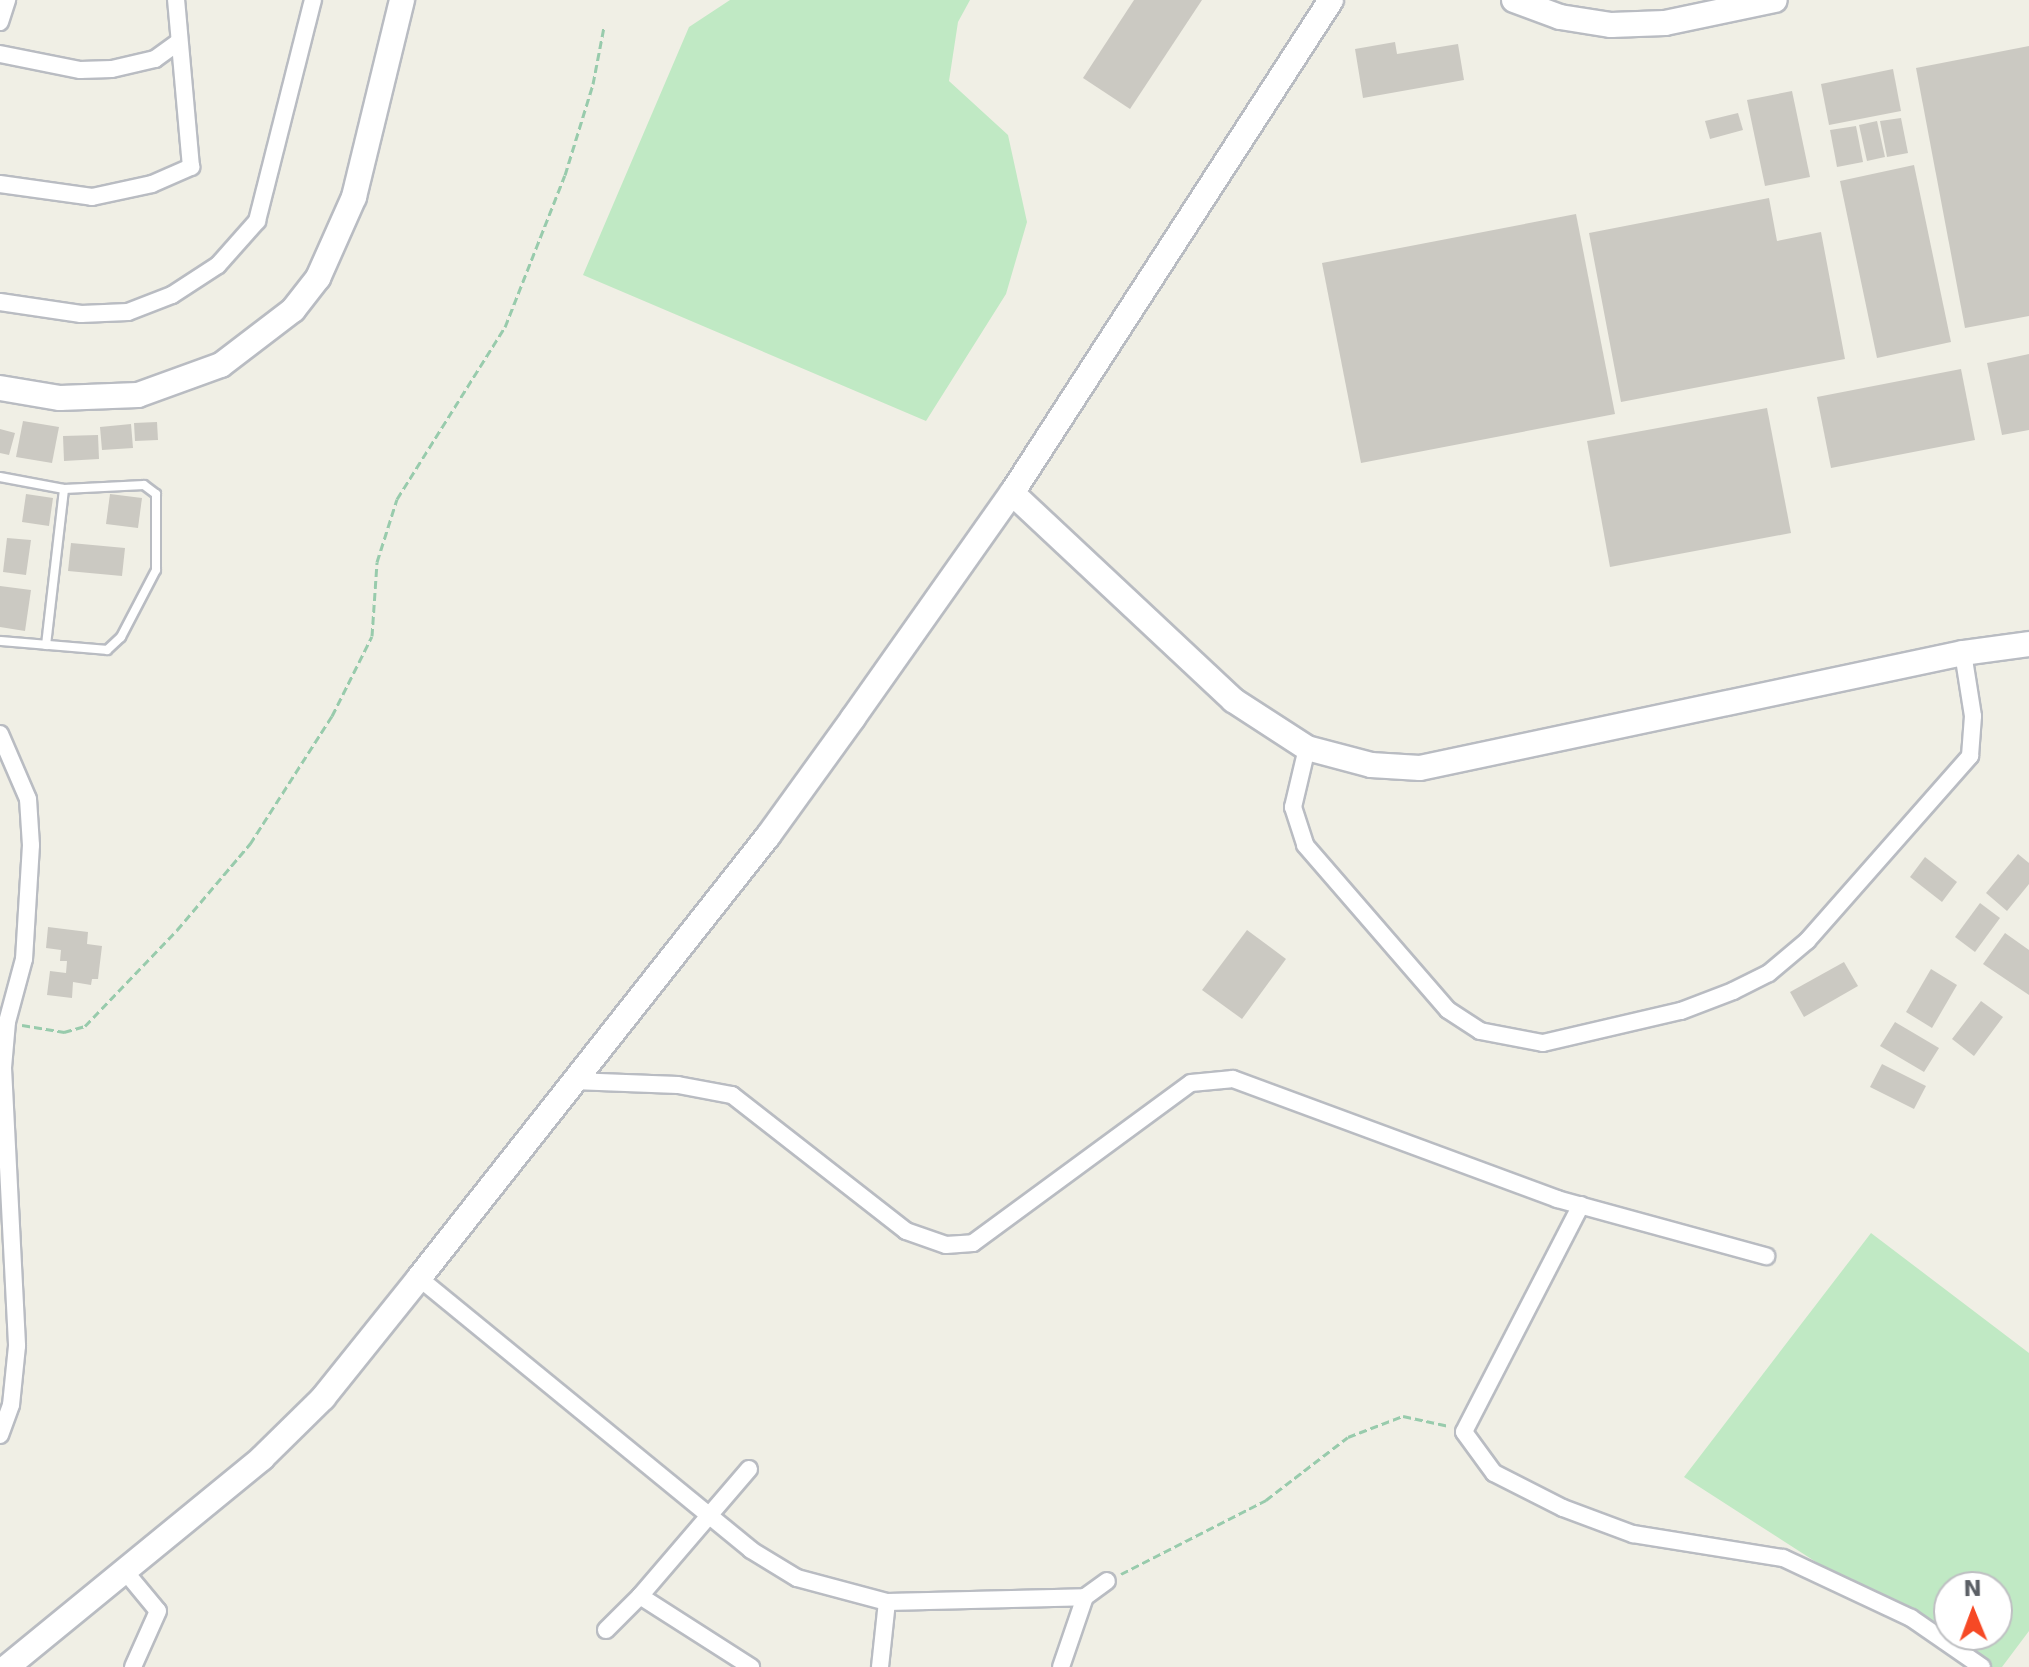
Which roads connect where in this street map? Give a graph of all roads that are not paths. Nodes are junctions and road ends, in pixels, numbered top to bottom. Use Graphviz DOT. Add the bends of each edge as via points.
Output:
graph roads {
  1 [pos="7,0"];
  2 [pos="176,0"];
  3 [pos="313,0"];
  4 [pos="402,0"];
  5 [pos="1331,0"];
  6 [pos="1514,0"];
  7 [pos="1775,0"];
  8 [pos="0,22"];
  9 [pos="178,42"];
  10 [pos="0,54"];
  11 [pos="0,184"];
  12 [pos="0,302"];
  13 [pos="0,388"];
  14 [pos="0,477"];
  15 [pos="64,489"];
  16 [pos="1012,493"];
  17 [pos="0,641"];
  18 [pos="2029,644"];
  19 [pos="46,645"];
  20 [pos="1963,653"];
  21 [pos="0,734"];
  22 [pos="1307,748"];
  23 [pos="573,1081"];
  24 [pos="1581,1205"];
  25 [pos="1766,1256"];
  26 [pos="419,1278"];
  27 [pos="0,1435"];
  28 [pos="749,1469"];
  29 [pos="709,1517"];
  30 [pos="124,1570"];
  31 [pos="1107,1581"];
  32 [pos="640,1596"];
  33 [pos="1085,1597"];
  34 [pos="887,1602"];
  35 [pos="606,1630"];
  36 [pos="7,1667"];
  37 [pos="133,1667"];
  38 [pos="751,1667"];
  39 [pos="880,1667"];
  40 [pos="1061,1667"];
  41 [pos="1982,1667"];
  1 -- 8 [label="street"];
  2 -- 9 [label="street"];
  3 -- 12 [label="street" via="257,221 218,265 172,295 128,312 81,314"];
  4 -- 13 [label="street" via="354,197 325,265 293,310 221,365 138,395 60,398"];
  5 -- 16 [label="street"];
  6 -- 7 [label="street" via="1560,17 1611,25 1665,23"];
  9 -- 10 [label="street" via="155,59 112,69 80,70"];
  9 -- 11 [label="street" via="191,167 152,184 92,197"];
  14 -- 15 [label="lane"];
  15 -- 19 [label="lane"];
  15 -- 19 [label="lane" via="144,485 156,494 156,570 121,637 107,650"];
  16 -- 22 [label="street" via="1233,700"];
  16 -- 23 [label="street" via="768,836"];
  17 -- 19 [label="lane"];
  18 -- 20 [label="street"];
  20 -- 22 [label="street" via="1420,768 1371,765"];
  20 -- 22 [label="street" via="1973,716 1970,756 1807,941 1769,973 1720,996 1628,1025 1543,1043 1480,1031 1448,1010 1305,845 1293,807"];
  21 -- 27 [label="street" via="28,799 31,845 24,959 7,1022 4,1135 17,1346 11,1405"];
  23 -- 24 [label="street" via="678,1085 732,1095 906,1231 946,1245 973,1243 1191,1083 1233,1079"];
  23 -- 26 [label="street"];
  24 -- 25 [label="street"];
  24 -- 41 [label="street" via="1464,1432 1494,1473 1563,1508 1645,1537 1783,1558 1911,1618"];
  26 -- 29 [label="street"];
  26 -- 30 [label="street" via="323,1398 262,1458"];
  28 -- 29 [label="street"];
  29 -- 32 [label="street"];
  29 -- 34 [label="street" via="797,1578"];
  30 -- 36 [label="street"];
  30 -- 37 [label="street" via="158,1611"];
  31 -- 33 [label="street"];
  32 -- 35 [label="street"];
  32 -- 38 [label="street"];
  33 -- 34 [label="street"];
  33 -- 40 [label="street"];
  34 -- 39 [label="street"];
}
